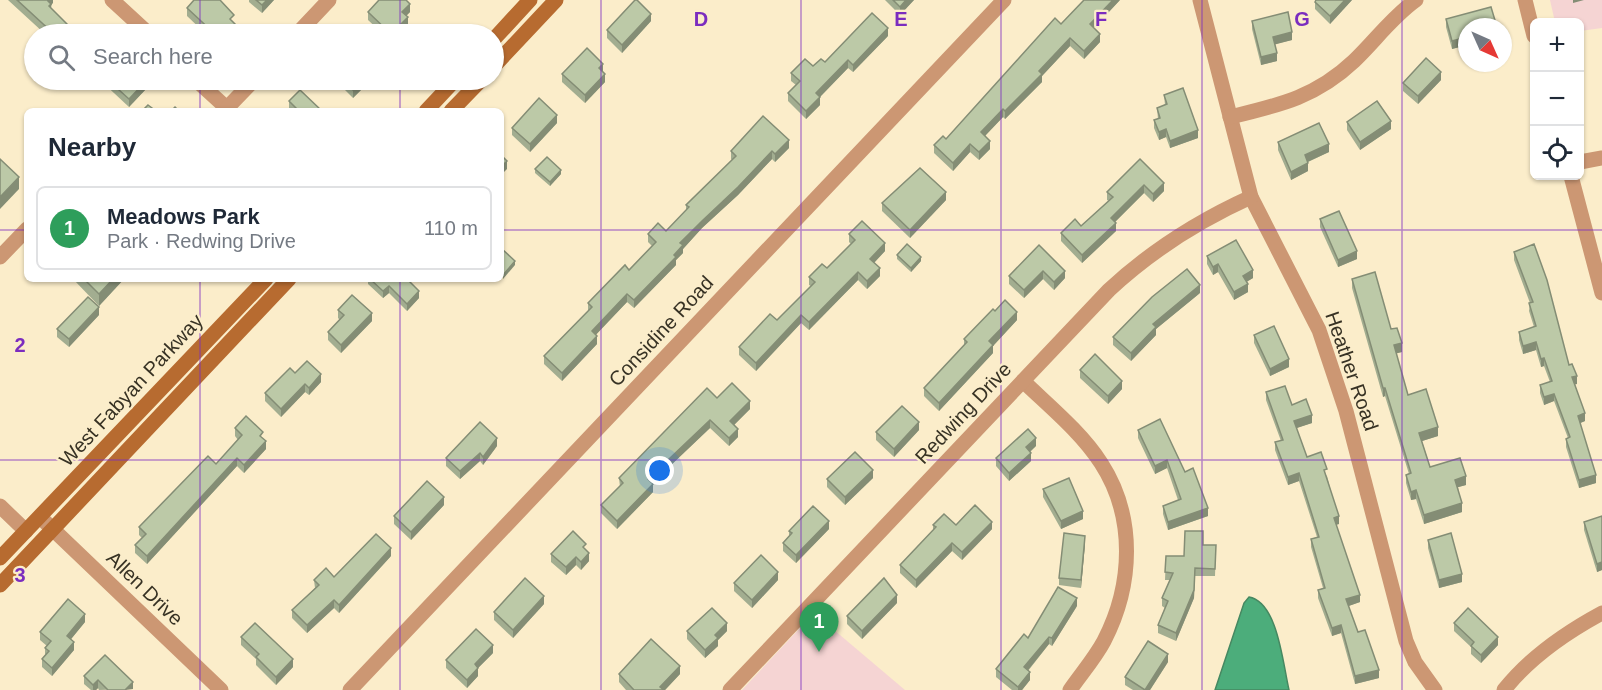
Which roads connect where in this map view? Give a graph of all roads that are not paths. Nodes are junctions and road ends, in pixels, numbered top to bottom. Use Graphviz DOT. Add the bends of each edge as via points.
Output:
graph roads {
  1 [pos="112,0"];
  2 [pos="329,0"];
  3 [pos="530,0"];
  4 [pos="556,0"];
  5 [pos="1004,0"];
  6 [pos="1200,0"];
  7 [pos="1416,0"];
  8 [pos="1525,0"];
  9 [pos="1530,20"];
  10 [pos="138,24"];
  11 [pos="306,24"];
  12 [pos="504,28"];
  13 [pos="504,55"];
  14 [pos="207,90"];
  15 [pos="245,90"];
  16 [pos="446,90"];
  17 [pos="471,90"];
  18 [pos="226,108"];
  19 [pos="230,108"];
  20 [pos="429,108"];
  21 [pos="454,108"];
  22 [pos="1230,117"];
  23 [pos="1602,158"];
  24 [pos="1584,161"];
  25 [pos="1572,180"];
  26 [pos="1251,197"];
  27 [pos="24,232"];
  28 [pos="0,257"];
  29 [pos="263,282"];
  30 [pos="286,282"];
  31 [pos="1602,293"];
  32 [pos="1023,381"];
  33 [pos="0,506"];
  34 [pos="40,517"];
  35 [pos="52,529"];
  36 [pos="26,531"];
  37 [pos="0,558"];
  38 [pos="0,585"];
  39 [pos="1602,613"];
  40 [pos="221,690"];
  41 [pos="350,690"];
  42 [pos="730,690"];
  43 [pos="1070,690"];
  44 [pos="1435,690"];
  45 [pos="1504,690"];
  1 -- 10 [label="street"];
  2 -- 11 [label="street"];
  3 -- 12 [label="main road"];
  4 -- 13 [label="main road"];
  5 -- 41 [label="street, Considine Road"];
  6 -- 22 [label="street, Heather Road"];
  7 -- 22 [label="street" via="1355,60 1318,89 1290,102"];
  8 -- 9 [label="street"];
  14 -- 18 [label="street"];
  15 -- 19 [label="street"];
  16 -- 20 [label="main road"];
  17 -- 21 [label="main road"];
  22 -- 26 [label="street, Heather Road"];
  23 -- 24 [label="street"];
  25 -- 31 [label="street"];
  26 -- 32 [label="street, Redwing Drive" via="1176,235 1141,260"];
  26 -- 44 [label="street, Heather Road" via="1319,330 1346,411 1406,641 1414,662"];
  27 -- 28 [label="street"];
  29 -- 34 [label="main road, West Fabyan Parkway"];
  30 -- 35 [label="main road, West Fabyan Parkway"];
  32 -- 42 [label="street, Redwing Drive"];
  32 -- 43 [label="street" via="1065,420 1100,461 1114,484 1127,537 1121,597 1104,642"];
  33 -- 36 [label="street"];
  34 -- 35 [label="street, Allen Drive"];
  34 -- 36 [label="main road, West Fabyan Parkway"];
  35 -- 38 [label="main road, West Fabyan Parkway"];
  35 -- 40 [label="street, Allen Drive"];
  36 -- 37 [label="main road, West Fabyan Parkway"];
  39 -- 45 [label="street" via="1565,633 1516,674"];
}
